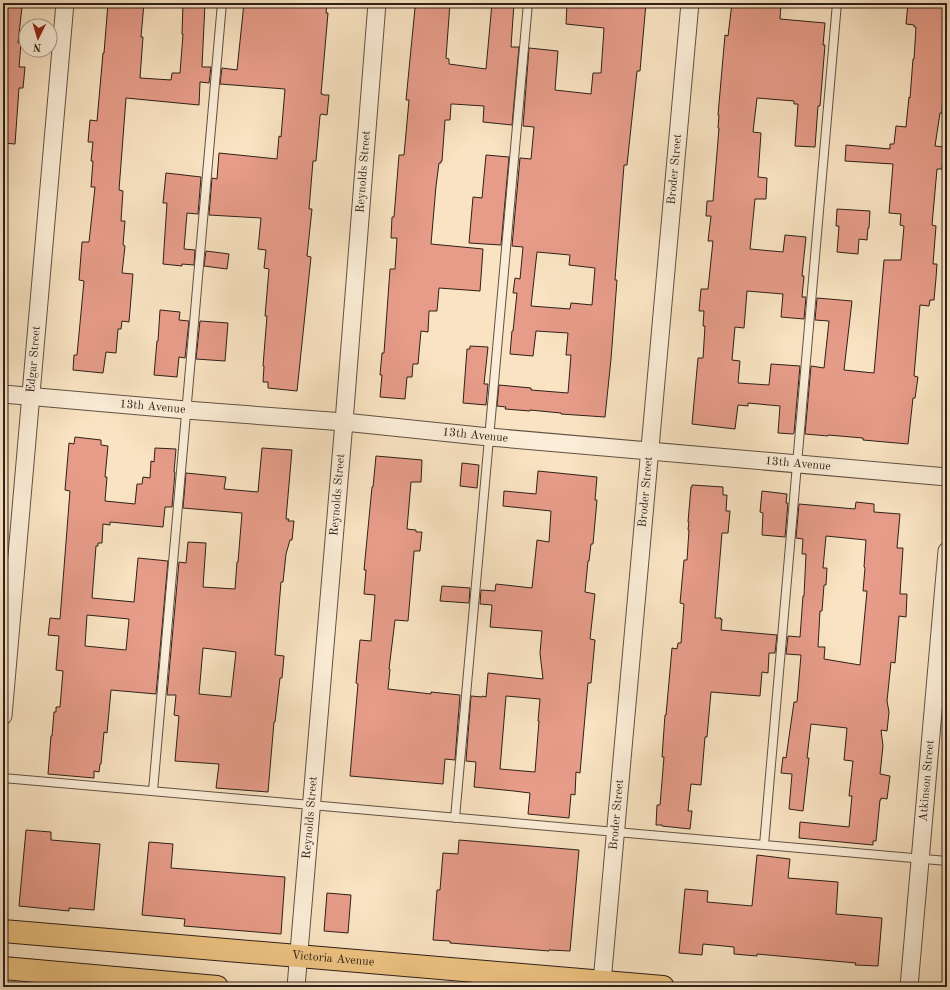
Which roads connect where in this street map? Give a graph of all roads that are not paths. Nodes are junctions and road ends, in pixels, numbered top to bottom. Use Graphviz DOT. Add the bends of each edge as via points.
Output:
graph roads {
  1 [pos="65,3"];
  2 [pos="222,3"];
  3 [pos="377,3"];
  4 [pos="528,3"];
  5 [pos="690,3"];
  6 [pos="837,3"];
  7 [pos="3,394"];
  8 [pos="31,396"];
  9 [pos="186,410"];
  10 [pos="344,422"];
  11 [pos="489,437"];
  12 [pos="650,451"];
  13 [pos="798,464"];
  14 [pos="947,477"];
  15 [pos="947,552"];
  16 [pos="3,716"];
  17 [pos="3,778"];
  18 [pos="153,791"];
  19 [pos="312,806"];
  20 [pos="455,818"];
  21 [pos="615,832"];
  22 [pos="764,845"];
  23 [pos="920,859"];
  24 [pos="947,862"];
  25 [pos="3,931"];
  26 [pos="299,956"];
  27 [pos="3,968"];
  28 [pos="602,982"];
  29 [pos="216,987"];
  30 [pos="296,987"];
  31 [pos="663,987"];
  32 [pos="909,987"];
  1 -- 8 [label="street, Edgar Street"];
  2 -- 9 [label="lane"];
  3 -- 10 [label="street, Reynolds Street"];
  4 -- 11 [label="lane"];
  5 -- 12 [label="street, Broder Street"];
  6 -- 13 [label="lane"];
  7 -- 8 [label="street, 13th Avenue"];
  8 -- 9 [label="street, 13th Avenue"];
  8 -- 16 [label="street, Edgar Street"];
  9 -- 10 [label="street, 13th Avenue"];
  9 -- 18 [label="lane"];
  10 -- 11 [label="street, 13th Avenue"];
  10 -- 19 [label="street, Reynolds Street"];
  11 -- 12 [label="street, 13th Avenue"];
  11 -- 20 [label="lane"];
  12 -- 13 [label="street, 13th Avenue"];
  12 -- 21 [label="street, Broder Street"];
  13 -- 14 [label="street, 13th Avenue"];
  13 -- 22 [label="lane"];
  15 -- 23 [label="street, Atkinson Street"];
  17 -- 18 [label="lane"];
  18 -- 19 [label="lane"];
  19 -- 20 [label="lane"];
  19 -- 26 [label="street, Reynolds Street"];
  20 -- 21 [label="lane"];
  21 -- 22 [label="lane"];
  21 -- 28 [label="street, Broder Street"];
  22 -- 23 [label="lane"];
  23 -- 24 [label="lane"];
  23 -- 32 [label="street, Atkinson Street"];
  25 -- 26 [label="main road, Victoria Avenue"];
  26 -- 28 [label="main road, Victoria Avenue"];
  26 -- 30 [label="street, Reynolds Street"];
  27 -- 29 [label="main road"];
  28 -- 31 [label="main road, Victoria Avenue"];
}
